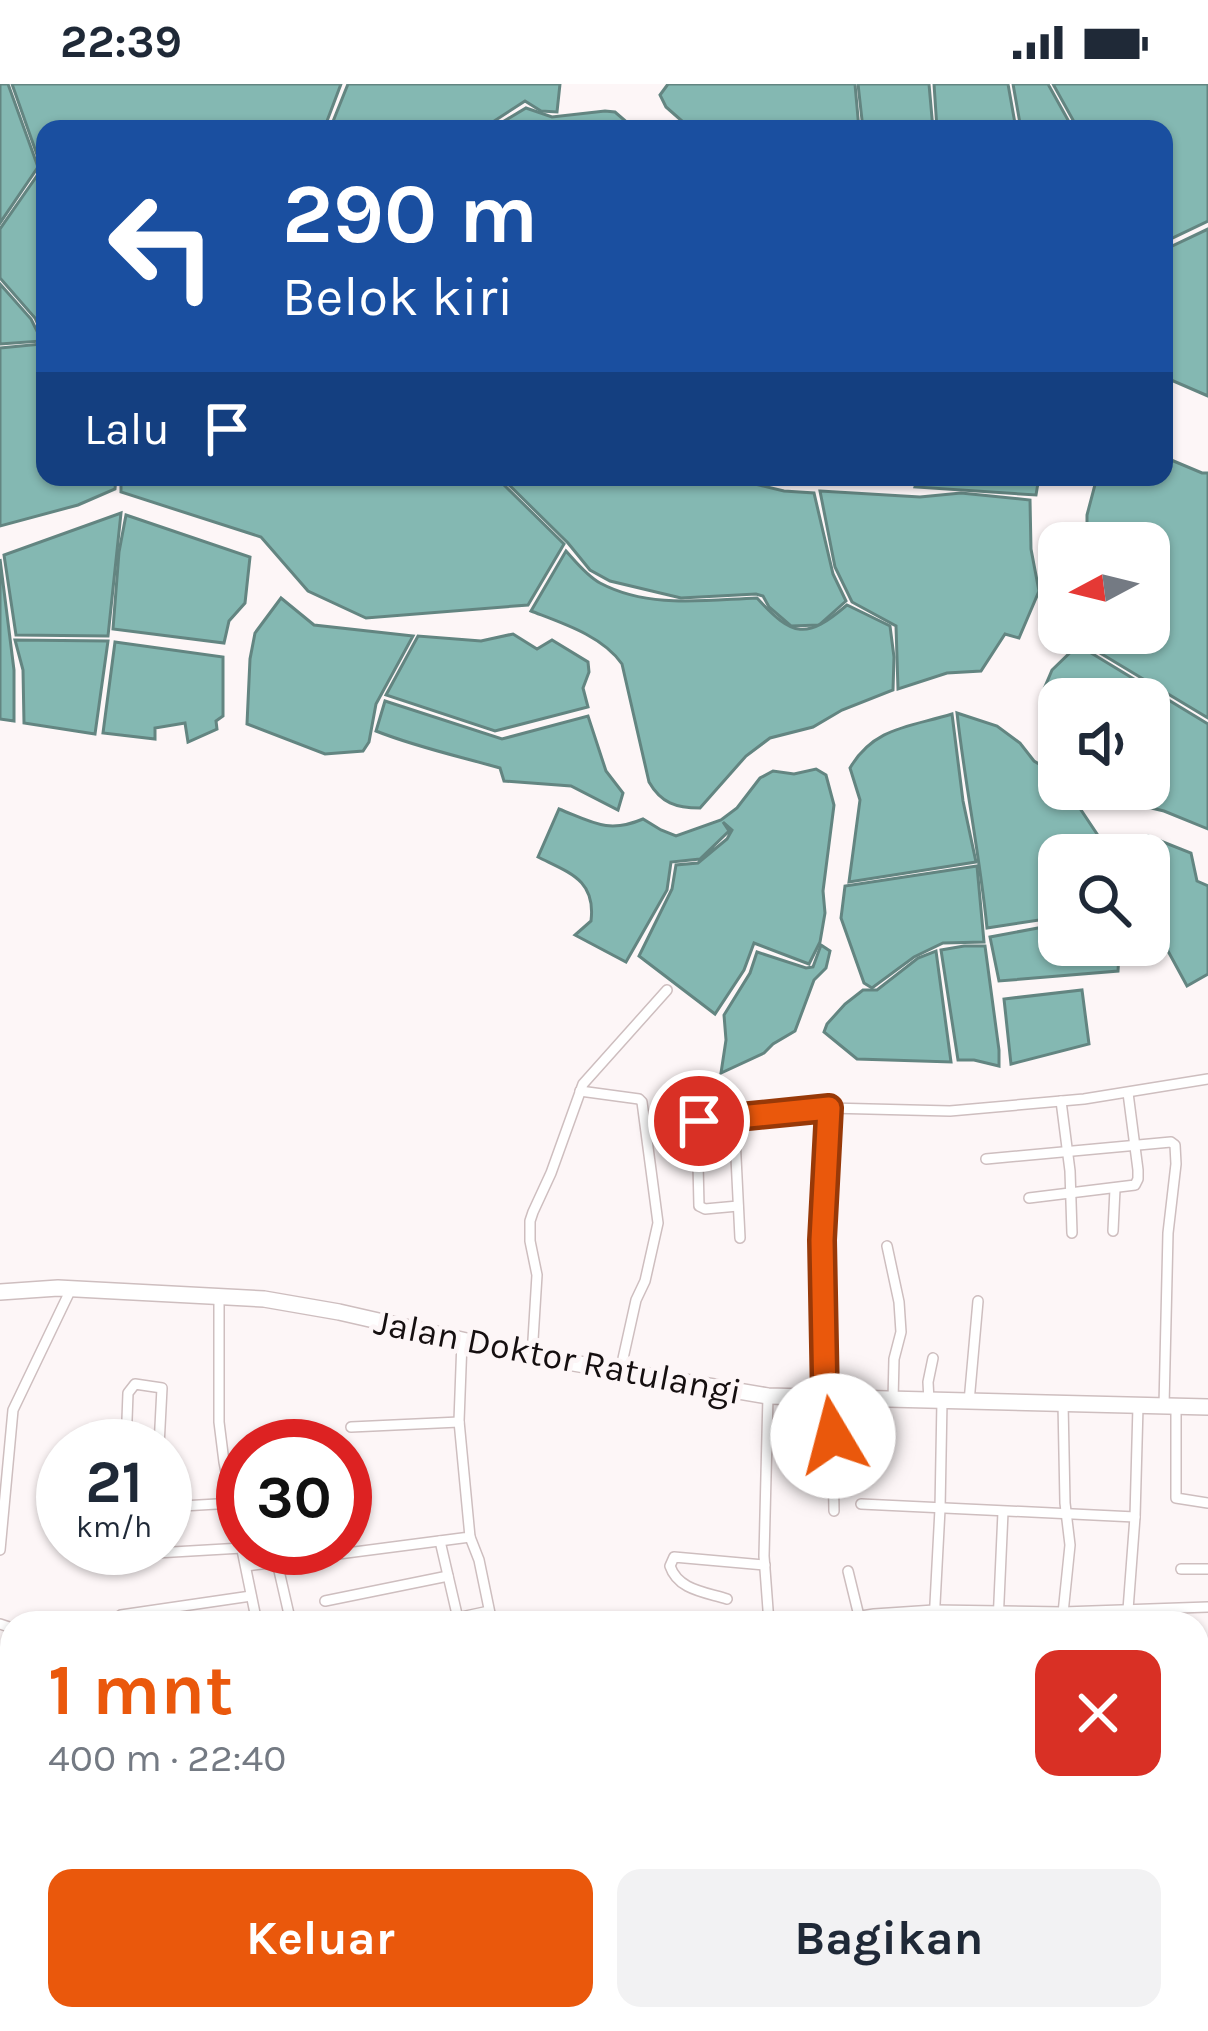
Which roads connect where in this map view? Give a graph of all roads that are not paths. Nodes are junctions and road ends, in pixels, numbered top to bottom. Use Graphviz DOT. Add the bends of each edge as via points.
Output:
graph roads {
  1 [pos="667,990"];
  2 [pos="1208,1079"];
  3 [pos="580,1091"];
  4 [pos="1128,1093"];
  5 [pos="1061,1101"];
  6 [pos="829,1108"];
  7 [pos="734,1117"];
  8 [pos="1136,1145"];
  9 [pos="1068,1151"];
  10 [pos="986,1159"];
  11 [pos="1115,1189"];
  12 [pos="1072,1194"];
  13 [pos="1029,1198"];
  14 [pos="738,1206"];
  15 [pos="1114,1232"];
  16 [pos="1072,1233"];
  17 [pos="740,1238"];
  18 [pos="887,1246"];
  19 [pos="71,1289"];
  20 [pos="0,1292"];
  21 [pos="219,1295"];
  22 [pos="978,1301"];
  23 [pos="462,1341"];
  24 [pos="532,1356"];
  25 [pos="933,1358"];
  26 [pos="620,1372"];
  27 [pos="768,1396"];
  28 [pos="829,1399"];
  29 [pos="893,1400"];
  30 [pos="935,1401"];
  31 [pos="969,1402"];
  32 [pos="1063,1403"];
  33 [pos="1138,1406"];
  34 [pos="1170,1406"];
  35 [pos="1208,1407"];
  36 [pos="127,1419"];
  37 [pos="160,1419"];
  38 [pos="219,1419"];
  39 [pos="459,1422"];
  40 [pos="372,1425"];
  41 [pos="6,1437"];
  42 [pos="1208,1503"];
  43 [pos="861,1504"];
  44 [pos="940,1509"];
  45 [pos="834,1511"];
  46 [pos="1003,1512"];
  47 [pos="1067,1515"];
  48 [pos="1135,1517"];
  49 [pos="470,1537"];
  50 [pos="440,1541"];
  51 [pos="372,1548"];
  52 [pos="0,1550"];
  53 [pos="765,1565"];
  54 [pos="1180,1569"];
  55 [pos="1208,1569"];
  56 [pos="848,1571"];
  57 [pos="248,1575"];
  58 [pos="280,1575"];
  59 [pos="448,1576"];
  60 [pos="251,1596"];
  61 [pos="727,1599"];
  62 [pos="325,1601"];
  63 [pos="1190,1607"];
  64 [pos="1208,1607"];
  65 [pos="934,1610"];
  66 [pos="999,1610"];
  67 [pos="1128,1610"];
  68 [pos="148,1611"];
  69 [pos="254,1611"];
  70 [pos="289,1611"];
  71 [pos="457,1611"];
  72 [pos="489,1611"];
  73 [pos="768,1611"];
  74 [pos="859,1611"];
  75 [pos="922,1611"];
  76 [pos="1008,1611"];
  77 [pos="1063,1611"];
  78 [pos="1119,1611"];
  79 [pos="1190,1611"];
  1 -- 3 [label="street"];
  2 -- 4 [label="street"];
  3 -- 24 [label="street" via="530,1221 537,1274"];
  3 -- 26 [label="street" via="642,1102 658,1223"];
  4 -- 5 [label="street"];
  4 -- 8 [label="street"];
  5 -- 6 [label="street" via="919,1112"];
  5 -- 9 [label="street"];
  6 -- 7 [label="street"];
  6 -- 28 [label="street" via="822,1240"];
  7 -- 14 [label="street"];
  7 -- 14 [label="street" via="697,1122 696,1161 701,1208"];
  8 -- 9 [label="street"];
  8 -- 11 [label="street" via="1137,1183"];
  8 -- 34 [label="street" via="1176,1148 1168,1233"];
  9 -- 10 [label="street"];
  9 -- 12 [label="street"];
  11 -- 12 [label="street"];
  11 -- 15 [label="street"];
  12 -- 13 [label="street"];
  12 -- 16 [label="street"];
  14 -- 17 [label="street"];
  18 -- 29 [label="street" via="901,1314"];
  19 -- 20 [label="highway, Jalan Doktor Ratulangi"];
  19 -- 21 [label="highway, Jalan Doktor Ratulangi"];
  19 -- 41 [label="street"];
  21 -- 23 [label="highway, Jalan Doktor Ratulangi"];
  21 -- 38 [label="street"];
  22 -- 31 [label="street"];
  23 -- 24 [label="highway, Jalan Doktor Ratulangi"];
  23 -- 39 [label="street"];
  24 -- 26 [label="highway, Jalan Doktor Ratulangi"];
  25 -- 30 [label="street" via="928,1382"];
  26 -- 27 [label="highway, Jalan Doktor Ratulangi"];
  27 -- 28 [label="highway, Jalan Doktor Ratulangi"];
  27 -- 53 [label="street"];
  28 -- 29 [label="highway, Jalan Doktor Ratulangi"];
  28 -- 45 [label="street"];
  29 -- 30 [label="highway, Jalan Doktor Ratulangi"];
  30 -- 31 [label="highway, Jalan Doktor Ratulangi"];
  30 -- 44 [label="street"];
  31 -- 32 [label="highway, Jalan Doktor Ratulangi"];
  32 -- 33 [label="highway, Jalan Doktor Ratulangi"];
  32 -- 47 [label="street"];
  33 -- 34 [label="highway, Jalan Doktor Ratulangi"];
  33 -- 48 [label="street"];
  34 -- 35 [label="highway, Jalan Doktor Ratulangi"];
  34 -- 42 [label="street" via="1176,1498"];
  36 -- 37 [label="street" via="135,1384 161,1388"];
  39 -- 40 [label="street"];
  39 -- 49 [label="street"];
  41 -- 52 [label="street"];
  43 -- 44 [label="street"];
  44 -- 46 [label="street"];
  44 -- 65 [label="street"];
  46 -- 47 [label="street"];
  46 -- 66 [label="street"];
  47 -- 48 [label="street"];
  47 -- 77 [label="street"];
  48 -- 67 [label="street"];
  49 -- 50 [label="street"];
  49 -- 72 [label="street"];
  50 -- 51 [label="street"];
  50 -- 59 [label="street"];
  53 -- 61 [label="street" via="674,1557 676,1581"];
  53 -- 73 [label="street"];
  54 -- 55 [label="street"];
  56 -- 74 [label="street"];
  57 -- 60 [label="street"];
  58 -- 70 [label="street"];
  59 -- 62 [label="street"];
  59 -- 71 [label="street"];
  60 -- 68 [label="street"];
  60 -- 69 [label="street"];
  63 -- 64 [label="street"];
  63 -- 67 [label="street"];
  63 -- 79 [label="street"];
  65 -- 66 [label="street"];
  65 -- 75 [label="street"];
  66 -- 76 [label="street"];
  67 -- 78 [label="street"];
}
